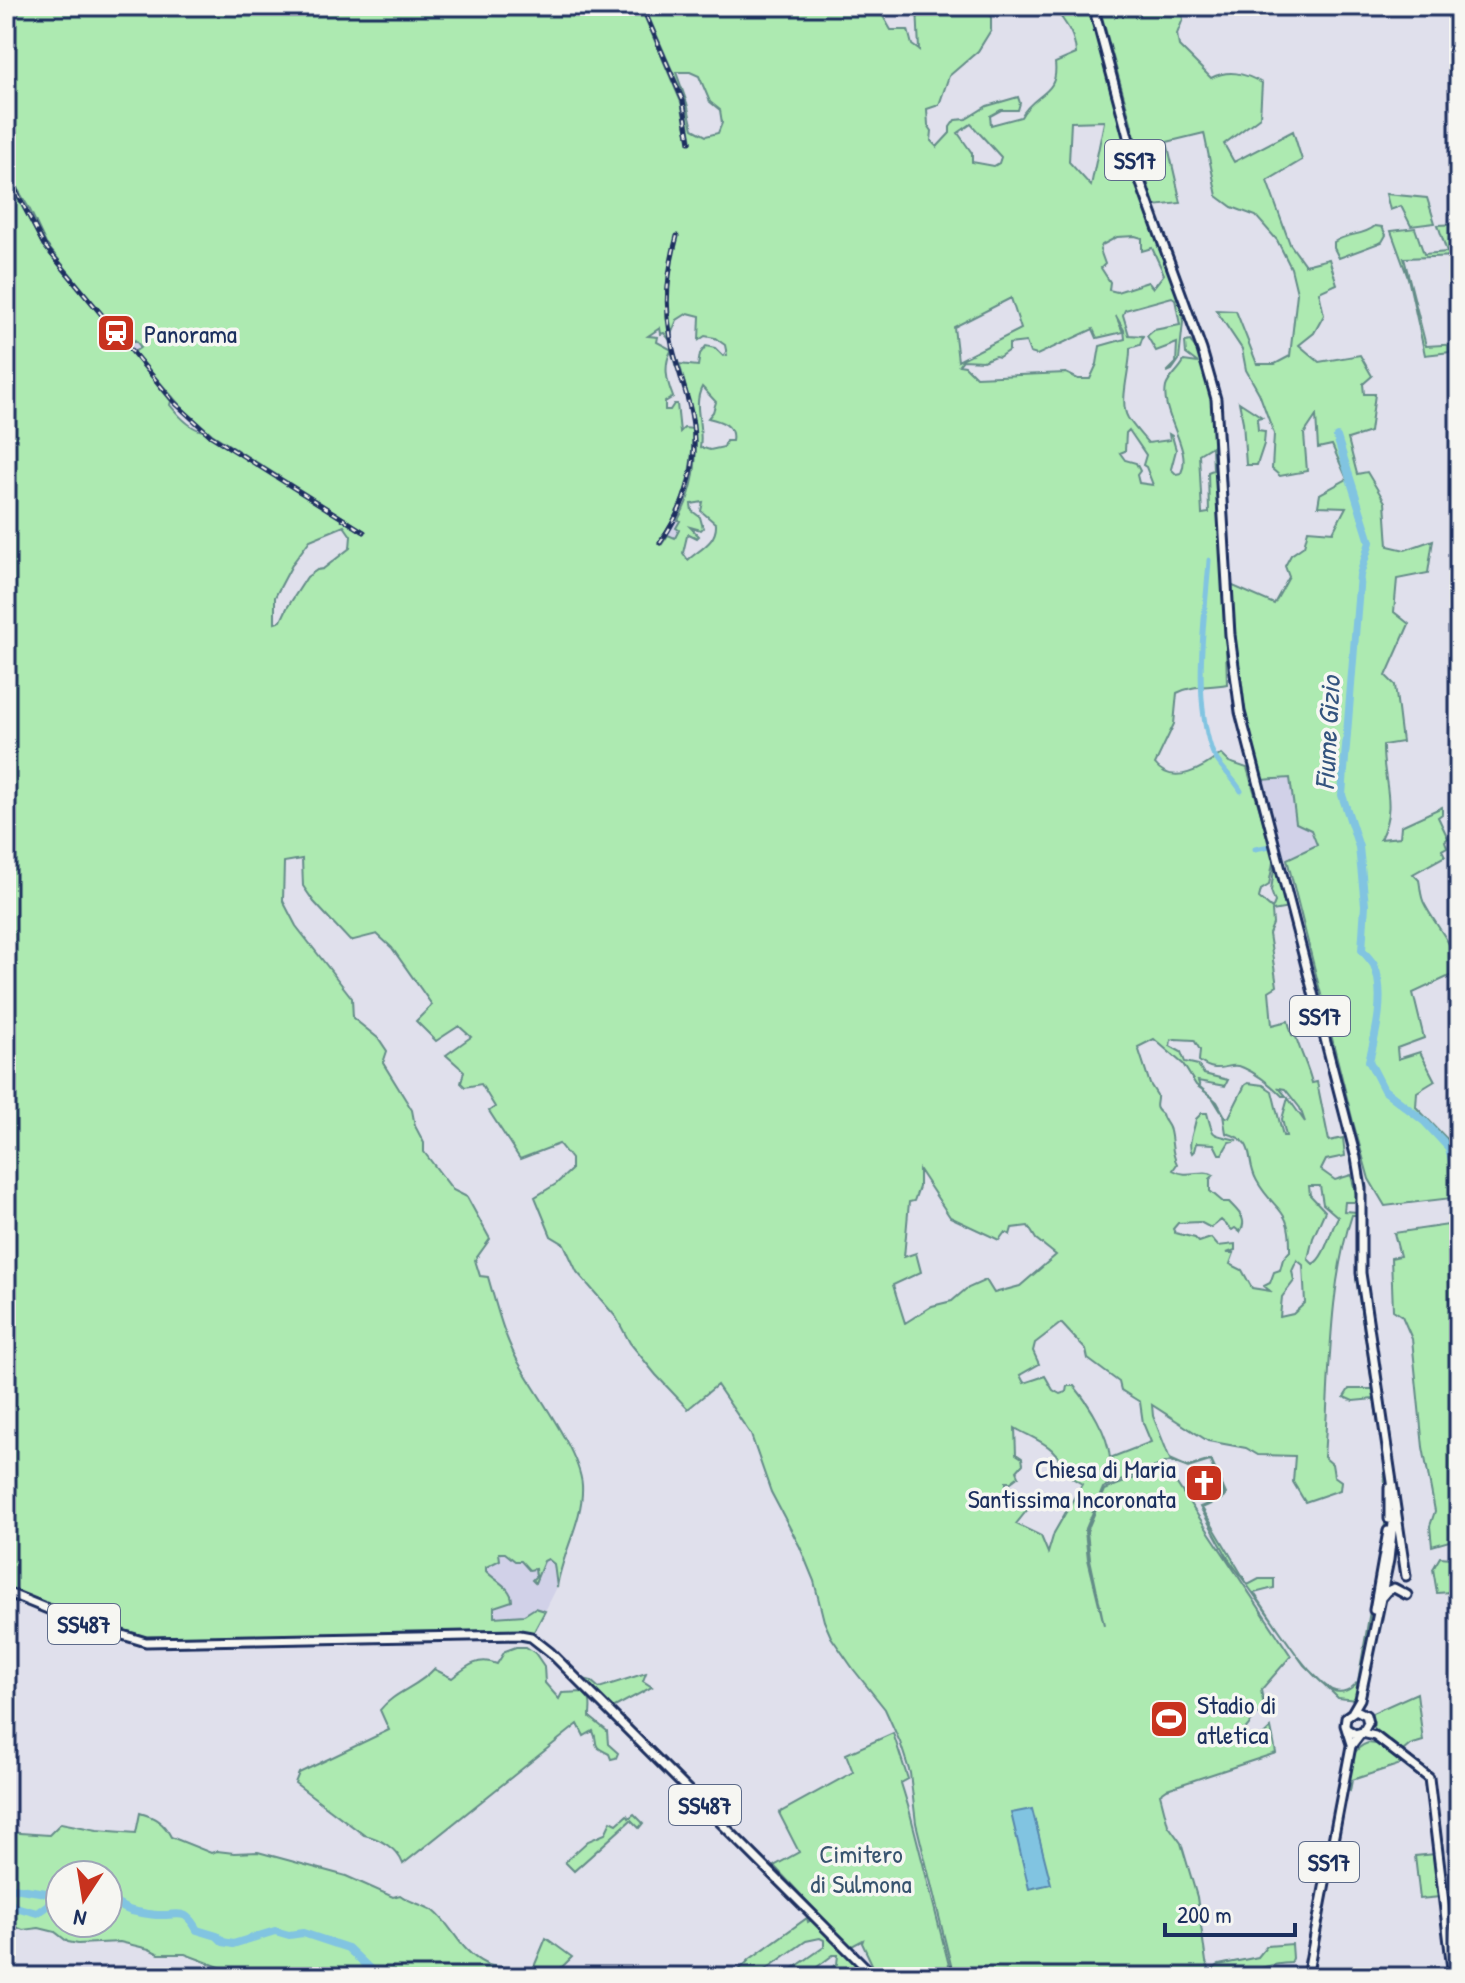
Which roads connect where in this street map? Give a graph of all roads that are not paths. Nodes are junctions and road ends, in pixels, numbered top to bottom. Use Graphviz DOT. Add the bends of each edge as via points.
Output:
graph roads {
  1 [pos="1093,6"];
  2 [pos="1388,1453"];
  3 [pos="1394,1492"];
  4 [pos="1406,1576"];
  5 [pos="6,1592"];
  6 [pos="1407,1595"];
  7 [pos="1381,1599"];
  8 [pos="1368,1656"];
  9 [pos="1360,1699"];
  10 [pos="1353,1711"];
  11 [pos="1364,1713"];
  12 [pos="1368,1722"];
  13 [pos="1347,1729"];
  14 [pos="1361,1733"];
  15 [pos="1375,1736"];
  16 [pos="1351,1746"];
  17 [pos="875,1977"];
  18 [pos="1307,1977"];
  19 [pos="1453,1977"];
  1 -- 2 [label="main road, SS17" via="1140,181 1216,399 1236,686 1356,1158 1361,1273"];
  2 -- 3 [label="main road, SS17"];
  2 -- 8 [label="main road, SS17" via="1388,1531"];
  3 -- 4 [label="main road"];
  3 -- 7 [label="main road, SS17"];
  5 -- 17 [label="main road, SS487" via="146,1642 531,1637"];
  6 -- 7 [label="main road" via="1394,1588"];
  7 -- 8 [label="main road, SS17"];
  8 -- 9 [label="main road, SS17"];
  9 -- 10 [label="main road, SS17"];
  9 -- 11 [label="main road, SS17"];
  10 -- 11 [label="main road"];
  10 -- 13 [label="main road" via="1345,1718"];
  11 -- 12 [label="main road"];
  12 -- 14 [label="main road"];
  12 -- 15 [label="main road"];
  13 -- 14 [label="main road"];
  13 -- 16 [label="main road, SS17"];
  14 -- 15 [label="main road"];
  14 -- 16 [label="main road, SS17"];
  15 -- 19 [label="main road" via="1428,1777"];
  16 -- 18 [label="main road, SS17"];
}
